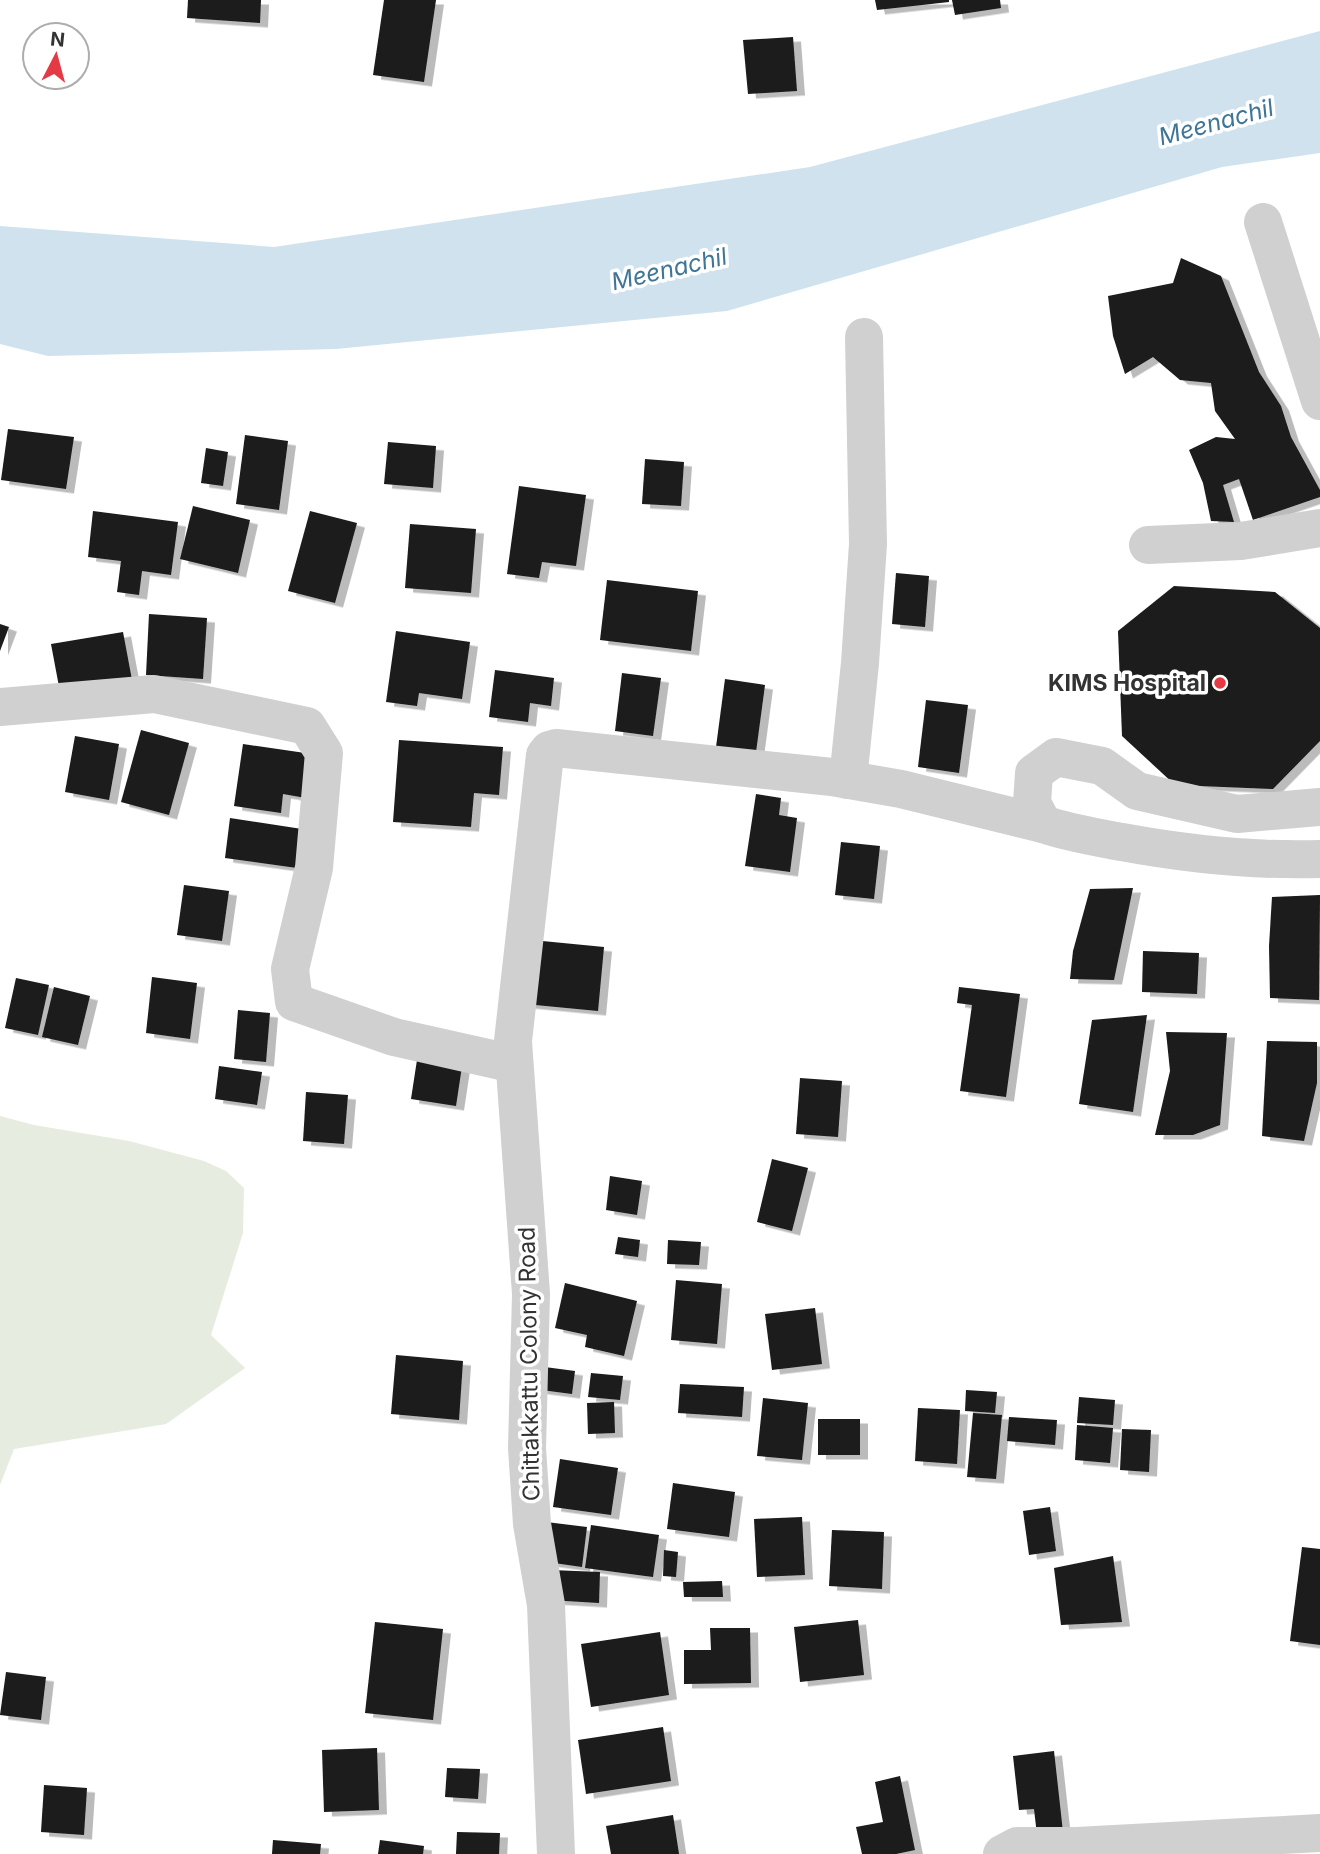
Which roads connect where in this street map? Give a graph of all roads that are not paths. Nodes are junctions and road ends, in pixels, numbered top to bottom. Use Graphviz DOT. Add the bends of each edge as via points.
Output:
graph roads {
  1 [pos="1263,222"];
  2 [pos="864,337"];
  3 [pos="1320,401"];
  4 [pos="1320,528"];
  5 [pos="1149,545"];
  6 [pos="0,707"];
  7 [pos="848,780"];
  8 [pos="1320,807"];
  9 [pos="1043,824"];
  10 [pos="1320,859"];
  11 [pos="514,1064"];
  12 [pos="1320,1833"];
  13 [pos="556,1854"];
  14 [pos="1002,1854"];
  1 -- 3 [label="street"];
  2 -- 7 [label="street" via="867,544"];
  4 -- 5 [label="street" via="1241,541"];
  6 -- 11 [label="street" via="154,694 307,726 324,753 314,868 290,968 294,1002 394,1037"];
  7 -- 9 [label="street"];
  7 -- 11 [label="street, Chittakkattu Colony Road" via="549,750 531,868"];
  8 -- 9 [label="street" via="1237,814 1137,791 1102,766 1056,757 1034,773 1032,803"];
  9 -- 10 [label="street" via="1149,847 1223,856"];
  11 -- 13 [label="street, Chittakkattu Colony Road" via="531,1294 527,1448 546,1605"];
  12 -- 14 [label="street" via="1017,1846"];
}
